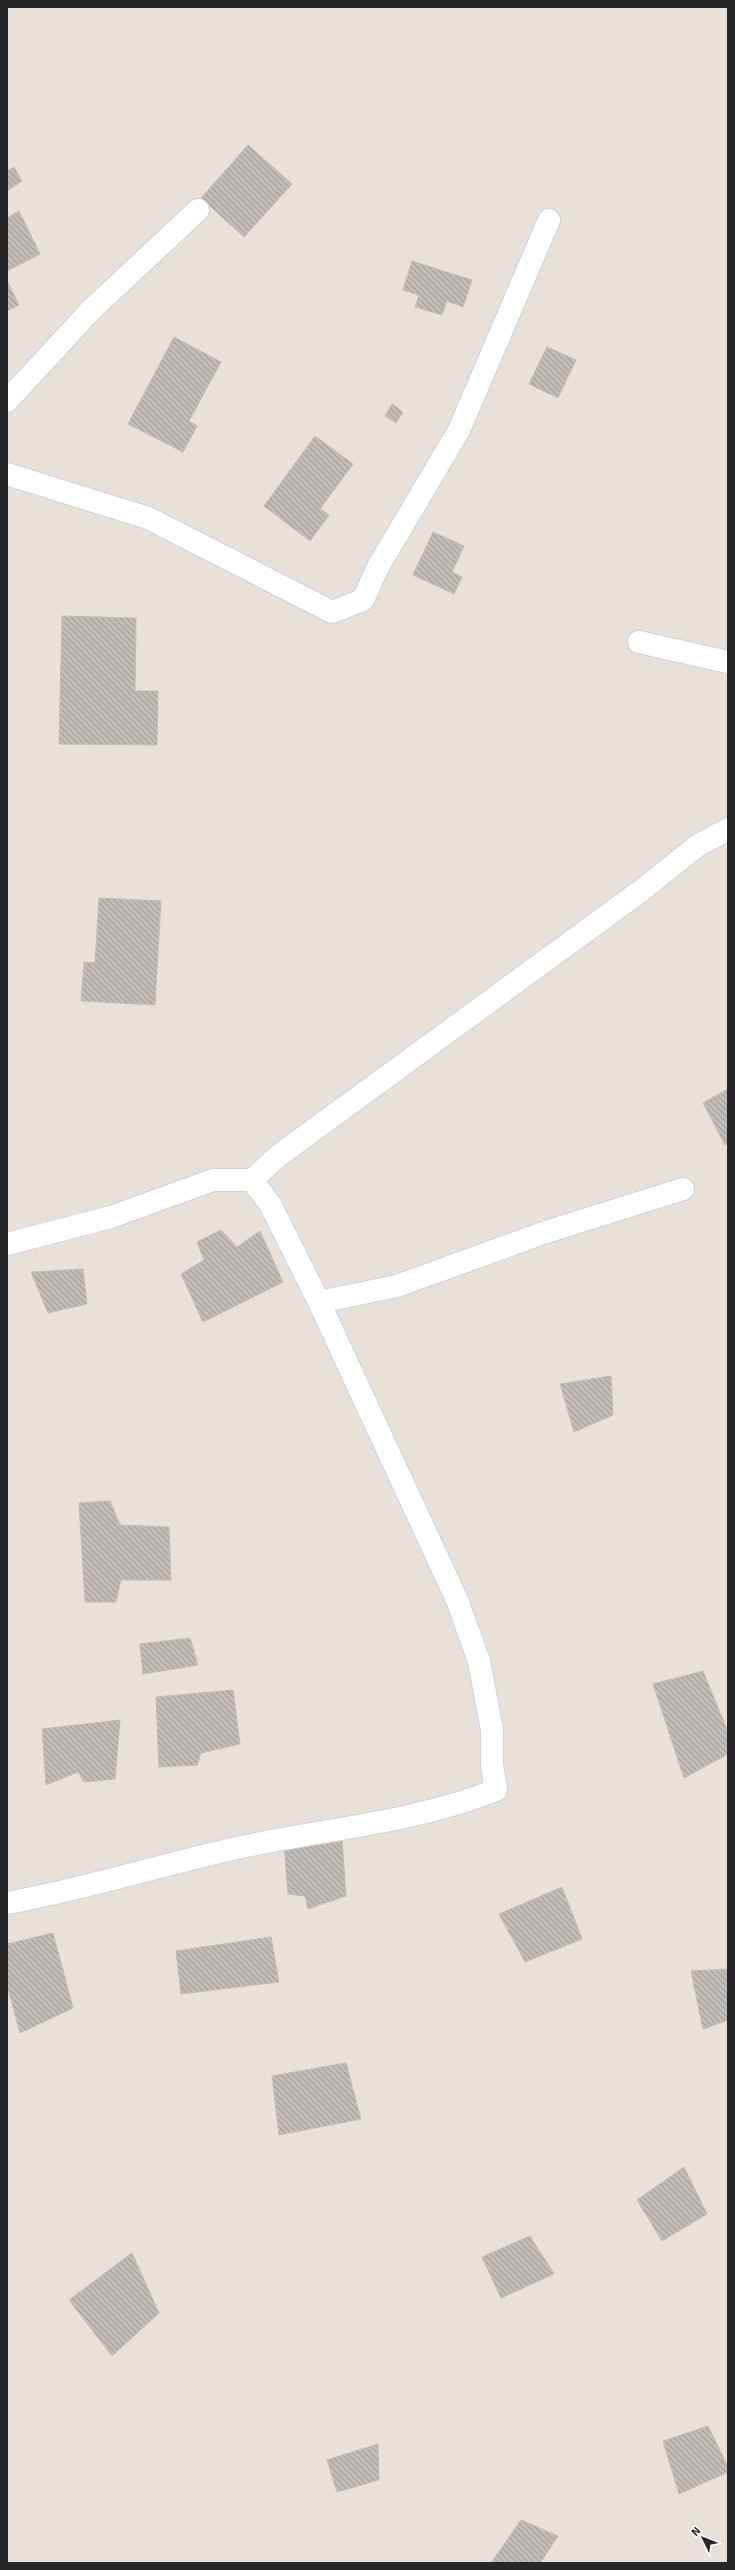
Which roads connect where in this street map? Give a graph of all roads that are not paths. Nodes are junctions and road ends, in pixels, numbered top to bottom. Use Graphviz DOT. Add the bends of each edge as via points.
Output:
graph roads {
  1 [pos="198,210"];
  2 [pos="549,220"];
  3 [pos="7,401"];
  4 [pos="7,474"];
  5 [pos="639,642"];
  6 [pos="728,662"];
  7 [pos="728,829"];
  8 [pos="252,1180"];
  9 [pos="684,1189"];
  10 [pos="7,1244"];
  11 [pos="319,1302"];
  12 [pos="7,1903"];
  1 -- 3 [label="street" via="91,310"];
  2 -- 4 [label="street" via="459,430 378,568 363,600 332,612 148,518"];
  5 -- 6 [label="street"];
  7 -- 8 [label="street" via="697,846 642,890 278,1156"];
  8 -- 10 [label="street" via="213,1180 111,1217"];
  8 -- 11 [label="street" via="270,1204"];
  9 -- 11 [label="street" via="546,1232 397,1286"];
  11 -- 12 [label="street" via="457,1600 479,1661 492,1730 492,1764 496,1790 476,1798 382,1823 237,1848"];
}
